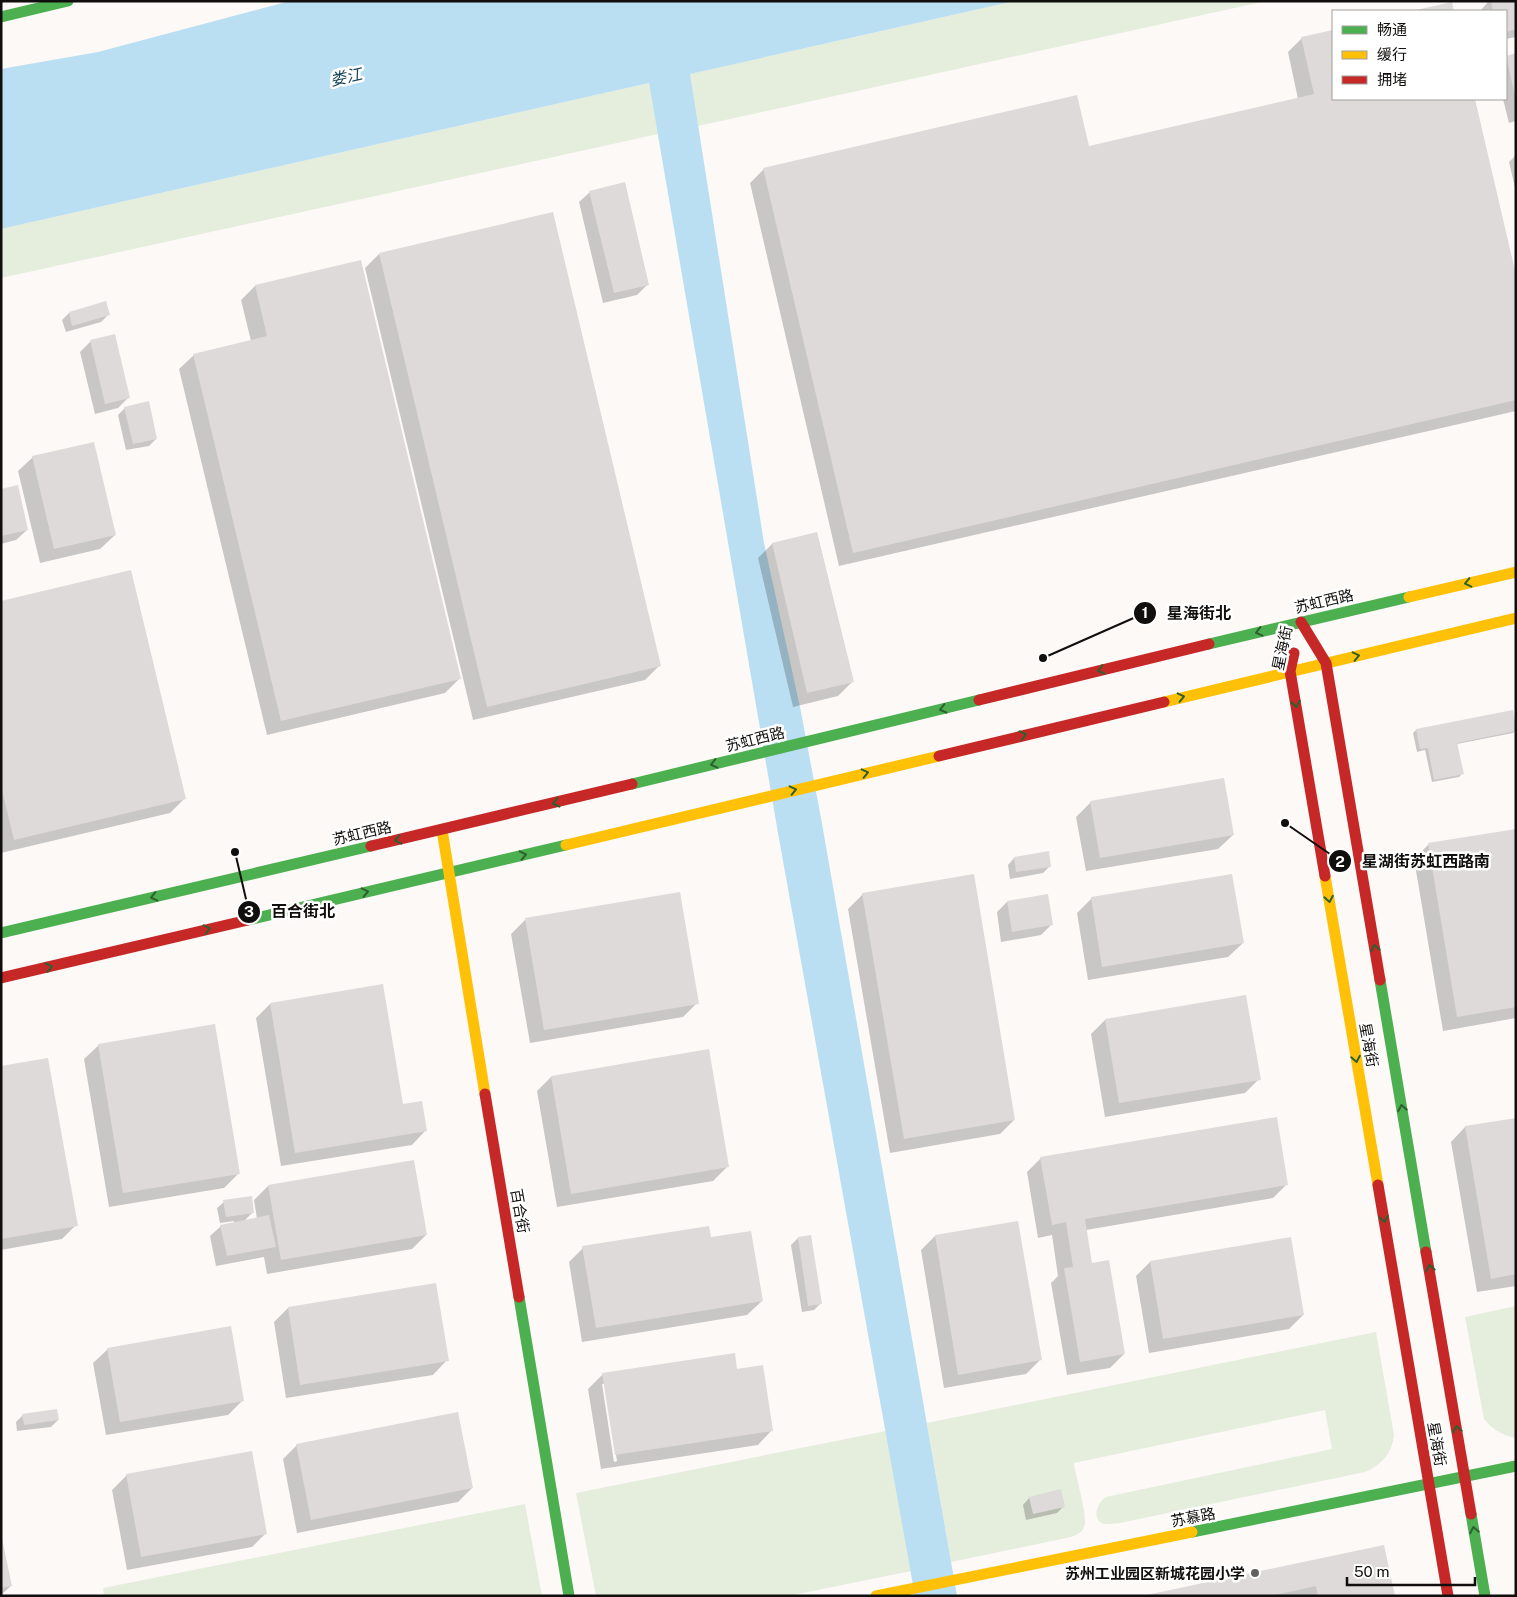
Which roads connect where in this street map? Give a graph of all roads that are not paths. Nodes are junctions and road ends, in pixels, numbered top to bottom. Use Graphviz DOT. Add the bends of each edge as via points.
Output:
graph roads {
  1 [pos="68,1"];
  2 [pos="1,17"];
  3 [pos="1516,572"];
  4 [pos="1516,618"];
  5 [pos="1301,622"];
  6 [pos="1326,663"];
  7 [pos="1290,671"];
  8 [pos="442,830"];
  9 [pos="448,873"];
  10 [pos="1,933"];
  11 [pos="1,978"];
  12 [pos="1516,1466"];
  13 [pos="1465,1477"];
  14 [pos="1429,1484"];
  15 [pos="569,1596"];
  16 [pos="876,1596"];
  17 [pos="1448,1596"];
  18 [pos="1485,1596"];
  1 -- 2 [label="main road"];
  3 -- 5 [label="main road, 苏虹西路, one-way"];
  6 -- 4 [label="main road, one-way"];
  5 -- 6 [label="main road, 星海街"];
  5 -- 7 [label="main road, 星海街"];
  5 -- 8 [label="main road, 苏虹西路, one-way"];
  6 -- 7 [label="main road"];
  13 -- 6 [label="main road, 星海街, one-way"];
  9 -- 7 [label="main road, one-way"];
  7 -- 14 [label="main road, 星海街, one-way"];
  8 -- 9 [label="main road, 百合街"];
  8 -- 10 [label="main road, 苏虹西路, one-way"];
  11 -- 9 [label="main road, one-way"];
  9 -- 15 [label="main road, 百合街"];
  12 -- 13 [label="main road, 苏慕路"];
  13 -- 14 [label="main road, 苏慕路"];
  18 -- 13 [label="main road, 星海街, one-way"];
  14 -- 16 [label="main road, 苏慕路"];
  14 -- 17 [label="main road, 星海街"];
}
